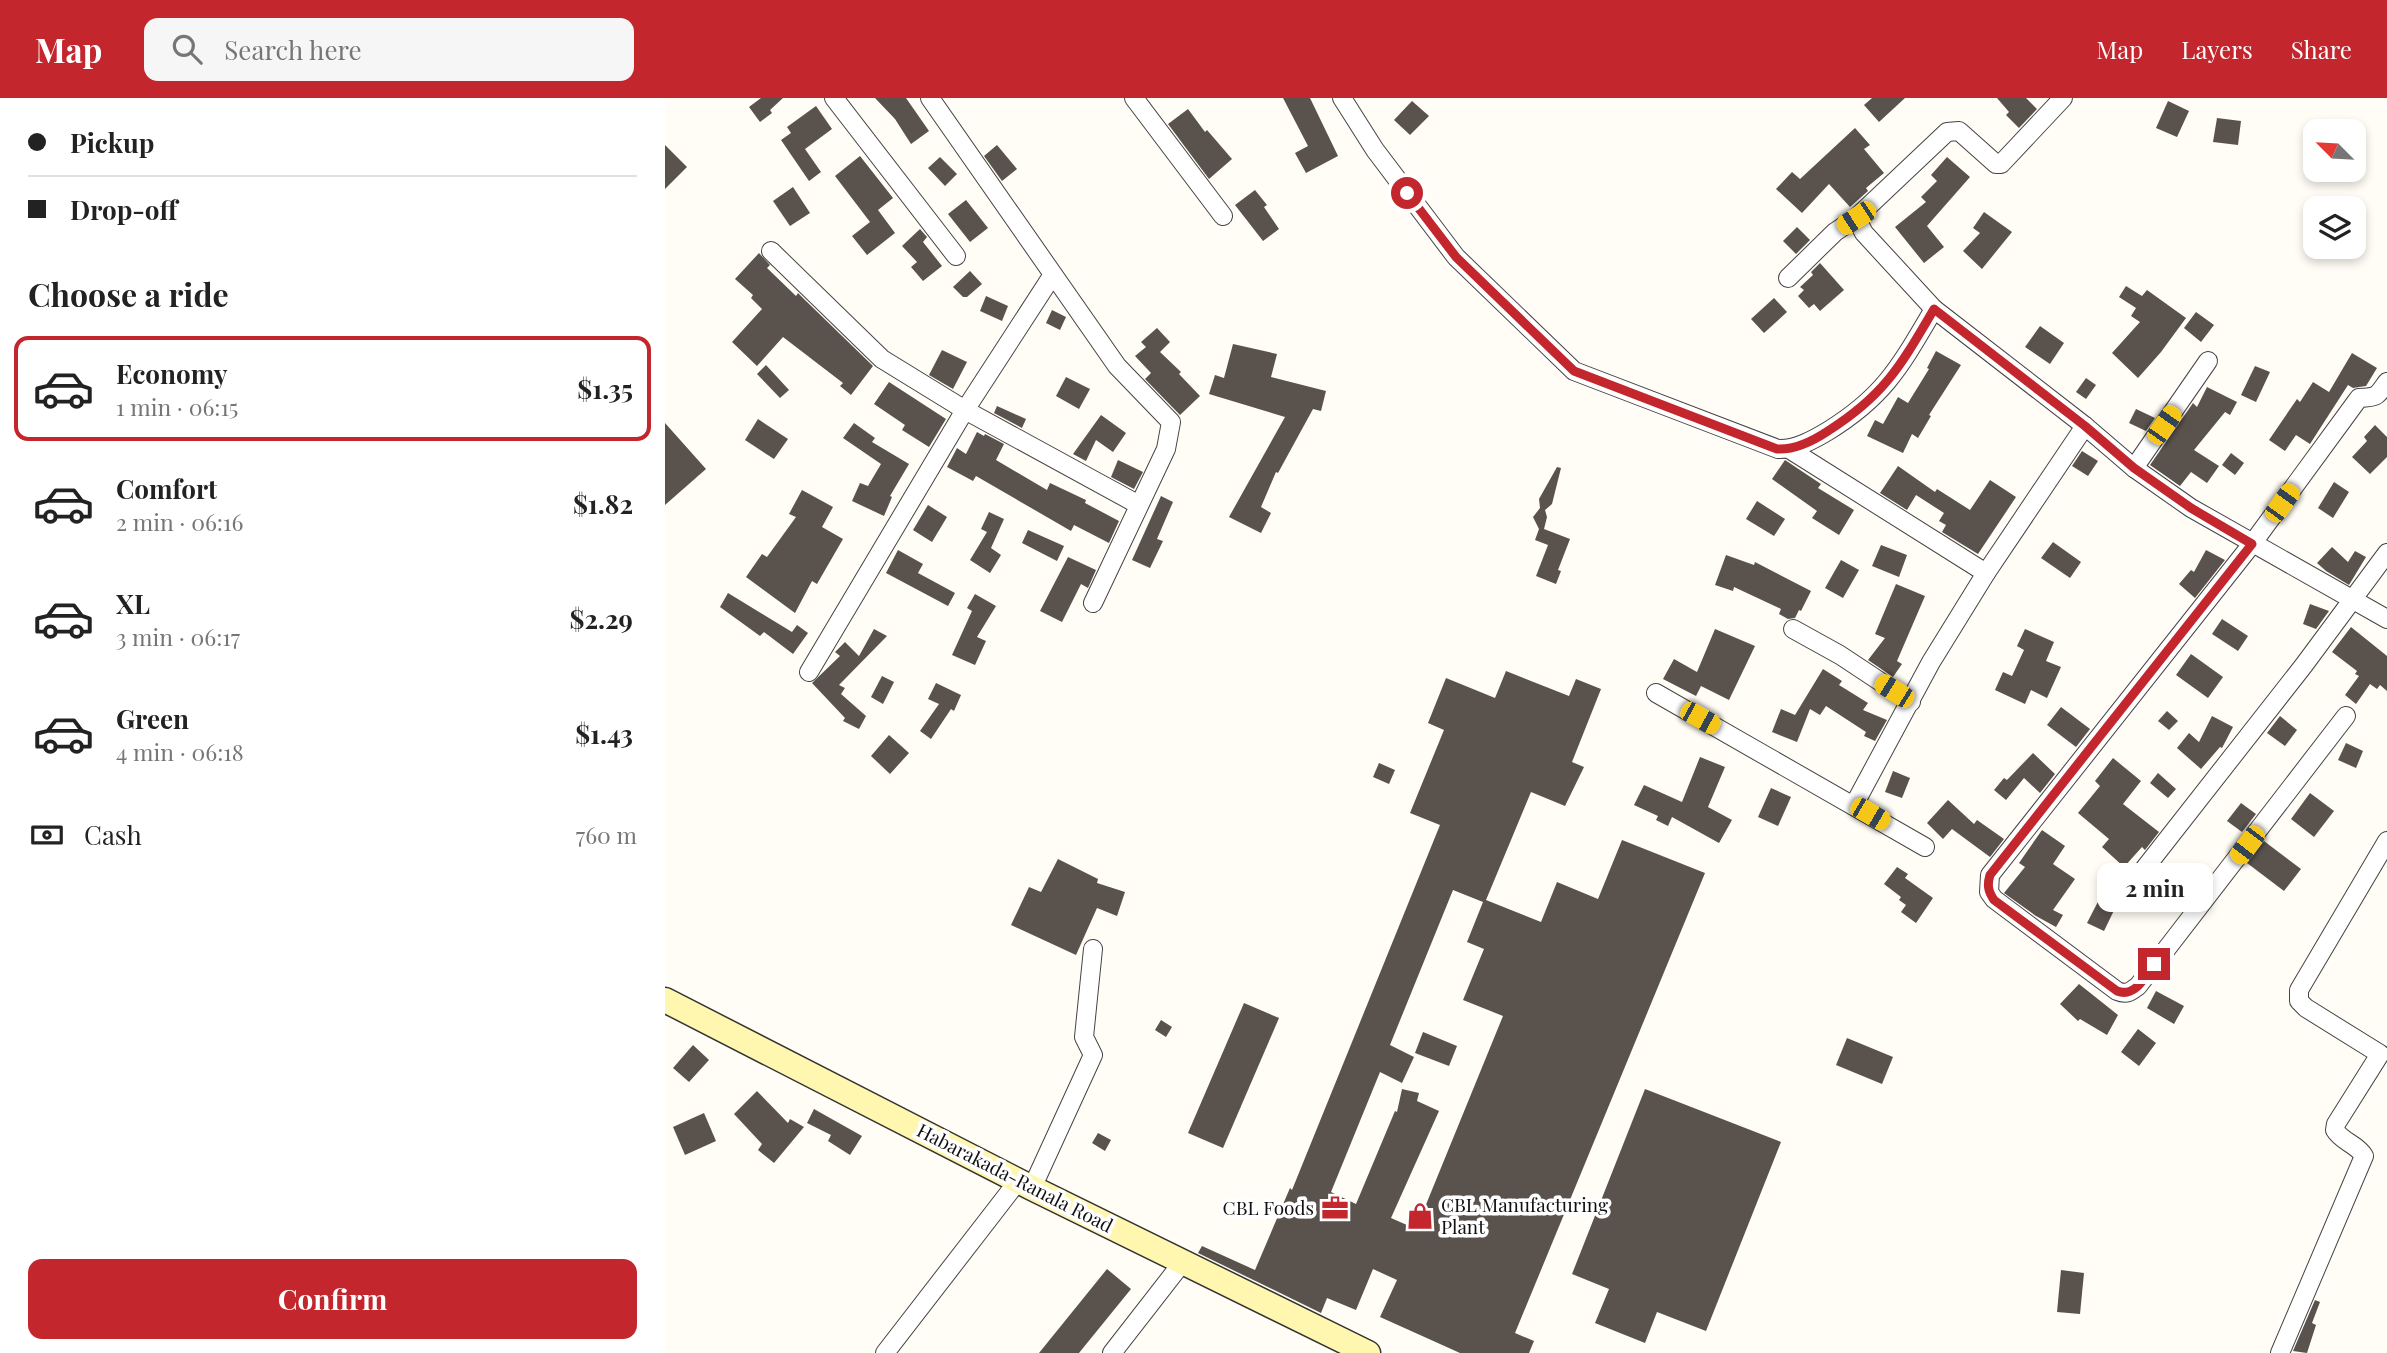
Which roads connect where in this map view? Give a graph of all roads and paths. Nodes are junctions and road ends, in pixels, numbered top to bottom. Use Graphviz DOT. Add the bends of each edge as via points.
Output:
graph roads {
  1 [pos="834,98"];
  2 [pos="930,98"];
  3 [pos="1134,98"];
  4 [pos="1342,98"];
  5 [pos="2063,98"];
  6 [pos="1223,216"];
  7 [pos="1856,218"];
  8 [pos="771,251"];
  9 [pos="957,256"];
  10 [pos="1052,276"];
  11 [pos="1788,278"];
  12 [pos="1934,309"];
  13 [pos="2208,361"];
  14 [pos="2387,382"];
  15 [pos="965,410"];
  16 [pos="2085,426"];
  17 [pos="1789,449"];
  18 [pos="2134,468"];
  19 [pos="1139,505"];
  20 [pos="2252,544"];
  21 [pos="2387,553"];
  22 [pos="1986,573"];
  23 [pos="2351,600"];
  24 [pos="1093,603"];
  25 [pos="2387,620"];
  26 [pos="1793,629"];
  27 [pos="809,672"];
  28 [pos="1656,693"];
  29 [pos="1911,702"];
  30 [pos="2346,716"];
  31 [pos="1854,805"];
  32 [pos="2387,841"];
  33 [pos="1925,847"];
  34 [pos="2134,882"];
  35 [pos="1093,949"];
  36 [pos="665,1000"];
  37 [pos="2383,1056"];
  38 [pos="1025,1184"];
  39 [pos="1182,1263"];
  40 [pos="885,1353"];
  41 [pos="1112,1353"];
  42 [pos="1368,1353"];
  43 [pos="2280,1353"];
  1 -- 9 [label="street"];
  2 -- 10 [label="street"];
  3 -- 6 [label="street"];
  4 -- 17 [label="street" via="1456,257 1574,371 1777,449"];
  5 -- 7 [label="street" via="2001,164 1959,131 1947,132"];
  7 -- 11 [label="street"];
  7 -- 12 [label="street" via="1864,233"];
  8 -- 15 [label="street" via="882,359"];
  10 -- 15 [label="street"];
  10 -- 19 [label="street" via="1117,366 1171,422 1165,449"];
  12 -- 16 [label="street"];
  12 -- 17 [label="street" via="1898,369 1874,398 1820,436"];
  13 -- 18 [label="street"];
  14 -- 20 [label="street" via="2377,397 2356,402"];
  15 -- 19 [label="street"];
  15 -- 27 [label="street"];
  16 -- 18 [label="street"];
  16 -- 22 [label="street"];
  17 -- 22 [label="street"];
  18 -- 20 [label="street"];
  19 -- 24 [label="street"];
  20 -- 23 [label="street"];
  20 -- 30 [label="street" via="1990,875 1989,892 2117,991 2130,992"];
  21 -- 23 [label="street"];
  22 -- 29 [label="street"];
  23 -- 25 [label="street"];
  23 -- 34 [label="street"];
  26 -- 29 [label="street"];
  28 -- 31 [label="street"];
  29 -- 31 [label="street"];
  31 -- 33 [label="street"];
  32 -- 37 [label="street" via="2299,990 2299,1001 2306,1008"];
  35 -- 38 [label="street" via="1084,1037 1093,1055"];
  36 -- 38 [label="main road, Habarakada-Ranala Road"];
  37 -- 43 [label="street" via="2336,1124 2339,1138 2364,1156"];
  38 -- 39 [label="main road, Habarakada-Ranala Road"];
  38 -- 40 [label="street"];
  39 -- 41 [label="street"];
  39 -- 42 [label="main road, Habarakada-Ranala Road"];
}
